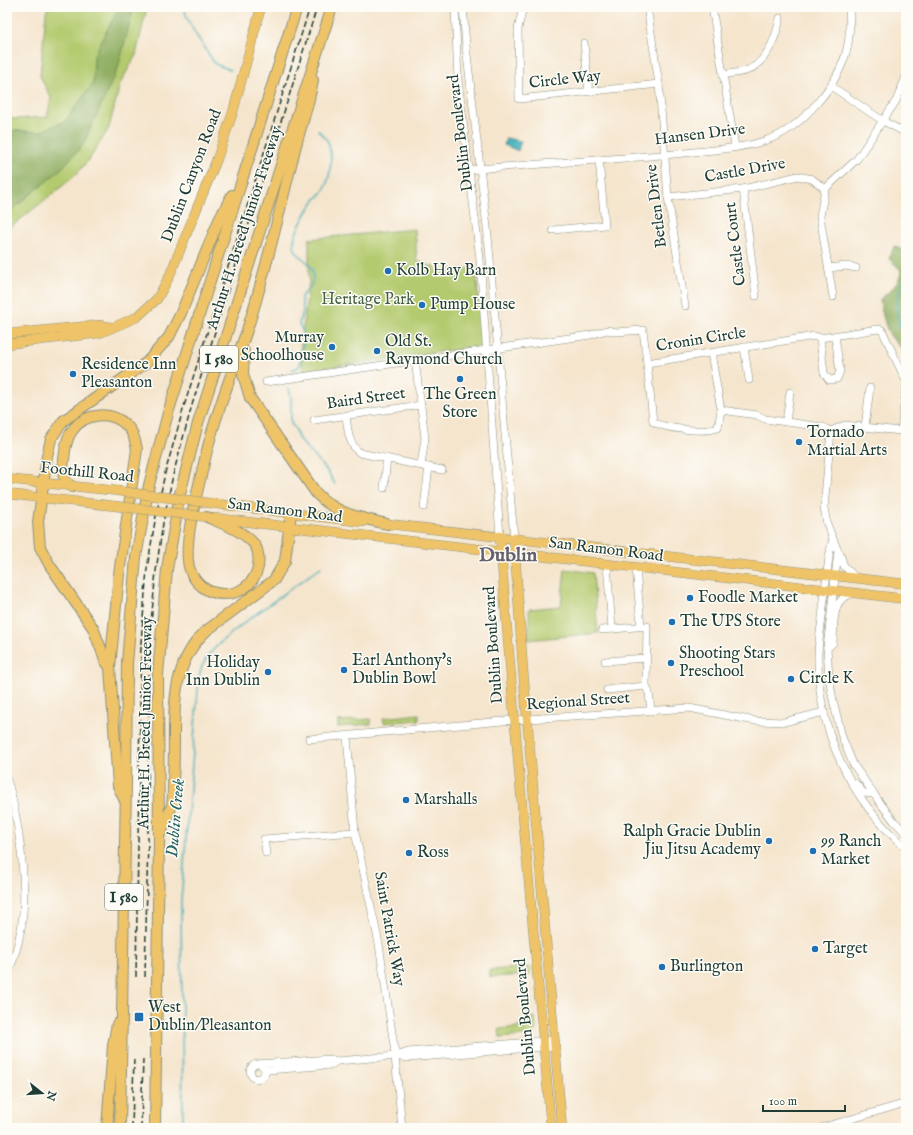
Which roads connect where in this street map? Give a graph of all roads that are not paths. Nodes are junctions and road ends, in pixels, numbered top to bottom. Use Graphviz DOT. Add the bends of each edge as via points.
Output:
graph roads {
  1 [pos="261,7"];
  2 [pos="297,7"];
  3 [pos="332,7"];
  4 [pos="455,7"];
  5 [pos="463,7"];
  6 [pos="523,7"];
  7 [pos="647,7"];
  8 [pos="712,7"];
  9 [pos="849,7"];
  10 [pos="780,18"];
  11 [pos="584,43"];
  12 [pos="316,56"];
  13 [pos="723,75"];
  14 [pos="906,77"];
  15 [pos="659,84"];
  16 [pos="831,86"];
  17 [pos="588,92"];
  18 [pos="883,121"];
  19 [pos="906,134"];
  20 [pos="735,147"];
  21 [pos="665,155"];
  22 [pos="599,160"];
  23 [pos="481,169"];
  24 [pos="469,170"];
  25 [pos="241,182"];
  26 [pos="743,189"];
  27 [pos="825,189"];
  28 [pos="668,196"];
  29 [pos="553,230"];
  30 [pos="478,235"];
  31 [pos="489,256"];
  32 [pos="829,268"];
  33 [pos="856,268"];
  34 [pos="756,296"];
  35 [pos="833,297"];
  36 [pos="685,306"];
  37 [pos="248,326"];
  38 [pos="112,327"];
  39 [pos="7,334"];
  40 [pos="835,336"];
  41 [pos="820,338"];
  42 [pos="7,344"];
  43 [pos="744,347"];
  44 [pos="497,348"];
  45 [pos="487,349"];
  46 [pos="711,353"];
  47 [pos="415,360"];
  48 [pos="647,363"];
  49 [pos="749,380"];
  50 [pos="906,381"];
  51 [pos="266,382"];
  52 [pos="870,388"];
  53 [pos="906,388"];
  54 [pos="790,392"];
  55 [pos="421,405"];
  56 [pos="721,410"];
  57 [pos="905,413"];
  58 [pos="346,416"];
  59 [pos="314,420"];
  60 [pos="786,422"];
  61 [pos="865,427"];
  62 [pos="831,431"];
  63 [pos="387,458"];
  64 [pos="420,465"];
  65 [pos="429,467"];
  66 [pos="442,470"];
  67 [pos="7,480"];
  68 [pos="43,484"];
  69 [pos="72,487"];
  70 [pos="384,488"];
  71 [pos="7,494"];
  72 [pos="163,497"];
  73 [pos="41,498"];
  74 [pos="424,507"];
  75 [pos="160,512"];
  76 [pos="291,513"];
  77 [pos="207,517"];
  78 [pos="387,524"];
  79 [pos="290,527"];
  80 [pos="500,536"];
  81 [pos="514,538"];
  82 [pos="832,542"];
  83 [pos="838,551"];
  84 [pos="502,552"];
  85 [pos="515,554"];
  86 [pos="607,564"];
  87 [pos="636,568"];
  88 [pos="831,575"];
  89 [pos="856,578"];
  90 [pos="906,584"];
  91 [pos="829,590"];
  92 [pos="854,593"];
  93 [pos="906,599"];
  94 [pos="641,626"];
  95 [pos="612,629"];
  96 [pos="602,630"];
  97 [pos="827,648"];
  98 [pos="646,658"];
  99 [pos="604,661"];
  100 [pos="110,667"];
  101 [pos="646,686"];
  102 [pos="607,690"];
  103 [pos="650,711"];
  104 [pos="824,712"];
  105 [pos="514,720"];
  106 [pos="527,720"];
  107 [pos="347,736"];
  108 [pos="309,739"];
  109 [pos="847,776"];
  110 [pos="7,780"];
  111 [pos="873,794"];
  112 [pos="125,801"];
  113 [pos="355,832"];
  114 [pos="906,833"];
  115 [pos="159,841"];
  116 [pos="906,848"];
  117 [pos="266,853"];
  118 [pos="530,885"];
  119 [pos="543,899"];
  120 [pos="532,903"];
  121 [pos="544,914"];
  122 [pos="7,976"];
  123 [pos="122,993"];
  124 [pos="555,1043"];
  125 [pos="544,1044"];
  126 [pos="395,1056"];
  127 [pos="337,1061"];
  128 [pos="261,1065"];
  129 [pos="265,1072"];
  130 [pos="906,1103"];
  131 [pos="106,1128"];
  132 [pos="120,1128"];
  133 [pos="155,1128"];
  134 [pos="402,1128"];
  135 [pos="551,1128"];
  136 [pos="562,1128"];
  137 [pos="821,1128"];
  1 -- 38 [label="main road, Dublin Canyon Road" via="233,112 217,159 169,277 157,299 147,310 124,324"];
  2 -- 25 [label="highway, Arthur H. Breed Junior Freeway / I 580"];
  3 -- 12 [label="highway, Arthur H. Breed Junior Freeway / I 580"];
  4 -- 24 [label="street, Dublin Boulevard" via="458,80"];
  5 -- 23 [label="street, Dublin Boulevard"];
  6 -- 17 [label="street, Circle Way" via="518,30 519,99"];
  7 -- 15 [label="street, Betlen Drive"];
  8 -- 13 [label="street"];
  9 -- 16 [label="street, Hansen Drive" via="847,50"];
  10 -- 13 [label="street" via="776,37 763,58 748,70"];
  11 -- 17 [label="street"];
  12 -- 37 [label="highway" via="309,99 265,273"];
  12 -- 115 [label="highway, Arthur H. Breed Junior Freeway / I 580" via="198,423 180,494 167,569 160,640"];
  13 -- 20 [label="street"];
  14 -- 18 [label="street"];
  15 -- 17 [label="street, Circle Way"];
  15 -- 21 [label="street, Betlen Drive"];
  16 -- 18 [label="street"];
  16 -- 20 [label="street, Hansen Drive" via="793,126 768,140"];
  18 -- 19 [label="street"];
  18 -- 27 [label="street" via="857,159"];
  20 -- 21 [label="street, Hansen Drive"];
  21 -- 22 [label="street, Hansen Drive"];
  21 -- 28 [label="street, Betlen Drive"];
  22 -- 23 [label="street, Hansen Drive"];
  22 -- 29 [label="street" via="605,225"];
  23 -- 24 [label="street, Hansen Drive"];
  23 -- 31 [label="street, Dublin Boulevard"];
  24 -- 30 [label="street, Dublin Boulevard"];
  25 -- 68 [label="highway" via="219,220 169,337 146,362 63,421 51,439"];
  25 -- 112 [label="highway, Arthur H. Breed Junior Freeway / I 580" via="168,413 142,521 129,627"];
  26 -- 27 [label="street, Castle Drive" via="798,176 812,180"];
  26 -- 28 [label="street, Castle Drive"];
  26 -- 34 [label="street, Castle Court"];
  27 -- 32 [label="street" via="820,216"];
  28 -- 36 [label="street, Betlen Drive"];
  30 -- 31 [label="street, Dublin Boulevard" via="482,236 484,252"];
  30 -- 45 [label="street, Dublin Boulevard"];
  31 -- 44 [label="street, Dublin Boulevard"];
  32 -- 33 [label="street"];
  32 -- 35 [label="street"];
  37 -- 77 [label="highway" via="205,458 188,544 189,568 198,584 220,594 238,592 252,580 259,562 258,553 254,544 243,534"];
  37 -- 78 [label="highway" via="243,374 250,398 265,421 329,506 347,514"];
  38 -- 39 [label="main road, Dublin Canyon Road" via="99,325"];
  38 -- 42 [label="main road, Dublin Canyon Road" via="100,333"];
  40 -- 41 [label="street, Cronin Circle"];
  40 -- 41 [label="street" via="840,371 837,378 829,380 824,373"];
  40 -- 50 [label="street, Cronin Circle" via="882,330"];
  41 -- 43 [label="street, Cronin Circle" via="815,336"];
  43 -- 46 [label="street, Cronin Circle"];
  43 -- 49 [label="street"];
  44 -- 45 [label="street"];
  44 -- 48 [label="street" via="590,335 607,330 643,330"];
  44 -- 81 [label="street, Dublin Boulevard"];
  45 -- 47 [label="street"];
  45 -- 80 [label="street, Dublin Boulevard"];
  46 -- 48 [label="street, Cronin Circle"];
  46 -- 56 [label="street"];
  47 -- 51 [label="street"];
  47 -- 55 [label="street"];
  48 -- 56 [label="street, Cronin Circle" via="653,422 661,426 710,431 718,428"];
  52 -- 61 [label="street"];
  53 -- 57 [label="street"];
  54 -- 60 [label="street"];
  55 -- 58 [label="street, Baird Street"];
  55 -- 64 [label="street" via="425,438"];
  56 -- 60 [label="street"];
  57 -- 61 [label="street" via="901,431"];
  58 -- 59 [label="street, Baird Street"];
  58 -- 63 [label="street" via="350,443 354,448 360,453"];
  60 -- 62 [label="street" via="823,427"];
  61 -- 62 [label="street" via="845,425"];
  62 -- 82 [label="street" via="824,508"];
  63 -- 64 [label="street"];
  63 -- 70 [label="street"];
  64 -- 65 [label="street"];
  65 -- 66 [label="street"];
  65 -- 74 [label="street"];
  67 -- 68 [label="main road, Foothill Road"];
  68 -- 69 [label="main road, Foothill Road"];
  68 -- 73 [label="highway"];
  69 -- 72 [label="main road, Foothill Road, bridge"];
  69 -- 100 [label="highway" via="63,476 66,449 72,431 78,423 94,416 110,416 125,424 131,431 137,449 119,574"];
  71 -- 73 [label="main road, Foothill Road"];
  72 -- 76 [label="main road, San Ramon Road, bridge"];
  73 -- 75 [label="main road, Foothill Road, bridge"];
  73 -- 100 [label="highway" via="38,522 40,547 93,628"];
  75 -- 77 [label="main road, San Ramon Road, bridge"];
  76 -- 78 [label="main road, San Ramon Road"];
  76 -- 79 [label="highway"];
  77 -- 79 [label="main road, San Ramon Road"];
  78 -- 80 [label="main road, San Ramon Road"];
  79 -- 84 [label="main road, San Ramon Road"];
  79 -- 115 [label="highway" via="285,561 274,580 197,639 184,660 179,672 175,699 172,804"];
  80 -- 81 [label="main road, San Ramon Road"];
  80 -- 84 [label="main road, Dublin Boulevard"];
  81 -- 85 [label="main road, Dublin Boulevard"];
  81 -- 88 [label="main road, San Ramon Road"];
  82 -- 83 [label="street"];
  82 -- 88 [label="street"];
  83 -- 88 [label="street"];
  83 -- 89 [label="street" via="844,566"];
  84 -- 85 [label="main road, San Ramon Road"];
  84 -- 105 [label="main road, Dublin Boulevard"];
  85 -- 86 [label="main road, San Ramon Road"];
  85 -- 106 [label="main road, Dublin Boulevard"];
  86 -- 87 [label="main road, San Ramon Road"];
  86 -- 95 [label="street"];
  87 -- 91 [label="main road, San Ramon Road"];
  87 -- 94 [label="street"];
  88 -- 89 [label="main road, San Ramon Road"];
  88 -- 91 [label="street"];
  89 -- 90 [label="main road, San Ramon Road"];
  91 -- 92 [label="main road, San Ramon Road"];
  91 -- 97 [label="street"];
  91 -- 104 [label="street" via="818,655"];
  92 -- 93 [label="main road, San Ramon Road"];
  92 -- 97 [label="street" via="844,597 839,603 833,643"];
  94 -- 95 [label="street"];
  94 -- 98 [label="street" via="647,626"];
  95 -- 96 [label="street"];
  97 -- 111 [label="street" via="829,676 842,737 854,764"];
  98 -- 99 [label="street"];
  98 -- 101 [label="street"];
  100 -- 112 [label="highway" via="118,786"];
  101 -- 102 [label="street"];
  101 -- 103 [label="street"];
  103 -- 104 [label="street, Regional Street" via="689,708 755,721 784,722"];
  103 -- 106 [label="street, Regional Street"];
  104 -- 109 [label="street"];
  105 -- 106 [label="street, Regional Street"];
  105 -- 107 [label="street, Regional Street"];
  105 -- 118 [label="main road, Dublin Boulevard"];
  106 -- 119 [label="main road, Dublin Boulevard"];
  107 -- 108 [label="street, Regional Street"];
  107 -- 113 [label="street, Saint Patrick Way"];
  109 -- 111 [label="street" via="864,793"];
  109 -- 116 [label="street" via="878,821"];
  110 -- 122 [label="street" via="16,814 25,890 18,948"];
  111 -- 114 [label="street"];
  112 -- 123 [label="highway, Arthur H. Breed Junior Freeway / I 580"];
  113 -- 117 [label="street" via="264,838"];
  113 -- 126 [label="street, Saint Patrick Way" via="377,932"];
  115 -- 133 [label="highway, Arthur H. Breed Junior Freeway / I 580"];
  118 -- 119 [label="main road"];
  118 -- 120 [label="main road, Dublin Boulevard"];
  119 -- 121 [label="main road, Dublin Boulevard"];
  120 -- 121 [label="main road" via="538,903"];
  120 -- 125 [label="main road, Dublin Boulevard"];
  121 -- 124 [label="main road, Dublin Boulevard"];
  123 -- 131 [label="highway" via="113,1044"];
  123 -- 132 [label="highway, Arthur H. Breed Junior Freeway / I 580"];
  124 -- 125 [label="street"];
  124 -- 136 [label="main road, Dublin Boulevard"];
  125 -- 126 [label="street" via="408,1058"];
  125 -- 135 [label="main road, Dublin Boulevard"];
  126 -- 127 [label="street"];
  126 -- 134 [label="street, Saint Patrick Way"];
  127 -- 128 [label="street" via="330,1059"];
  127 -- 129 [label="street" via="331,1064"];
  128 -- 129 [label="street"];
  128 -- 129 [label="street" via="253,1066 250,1075 259,1079"];
  130 -- 137 [label="street"];
}
